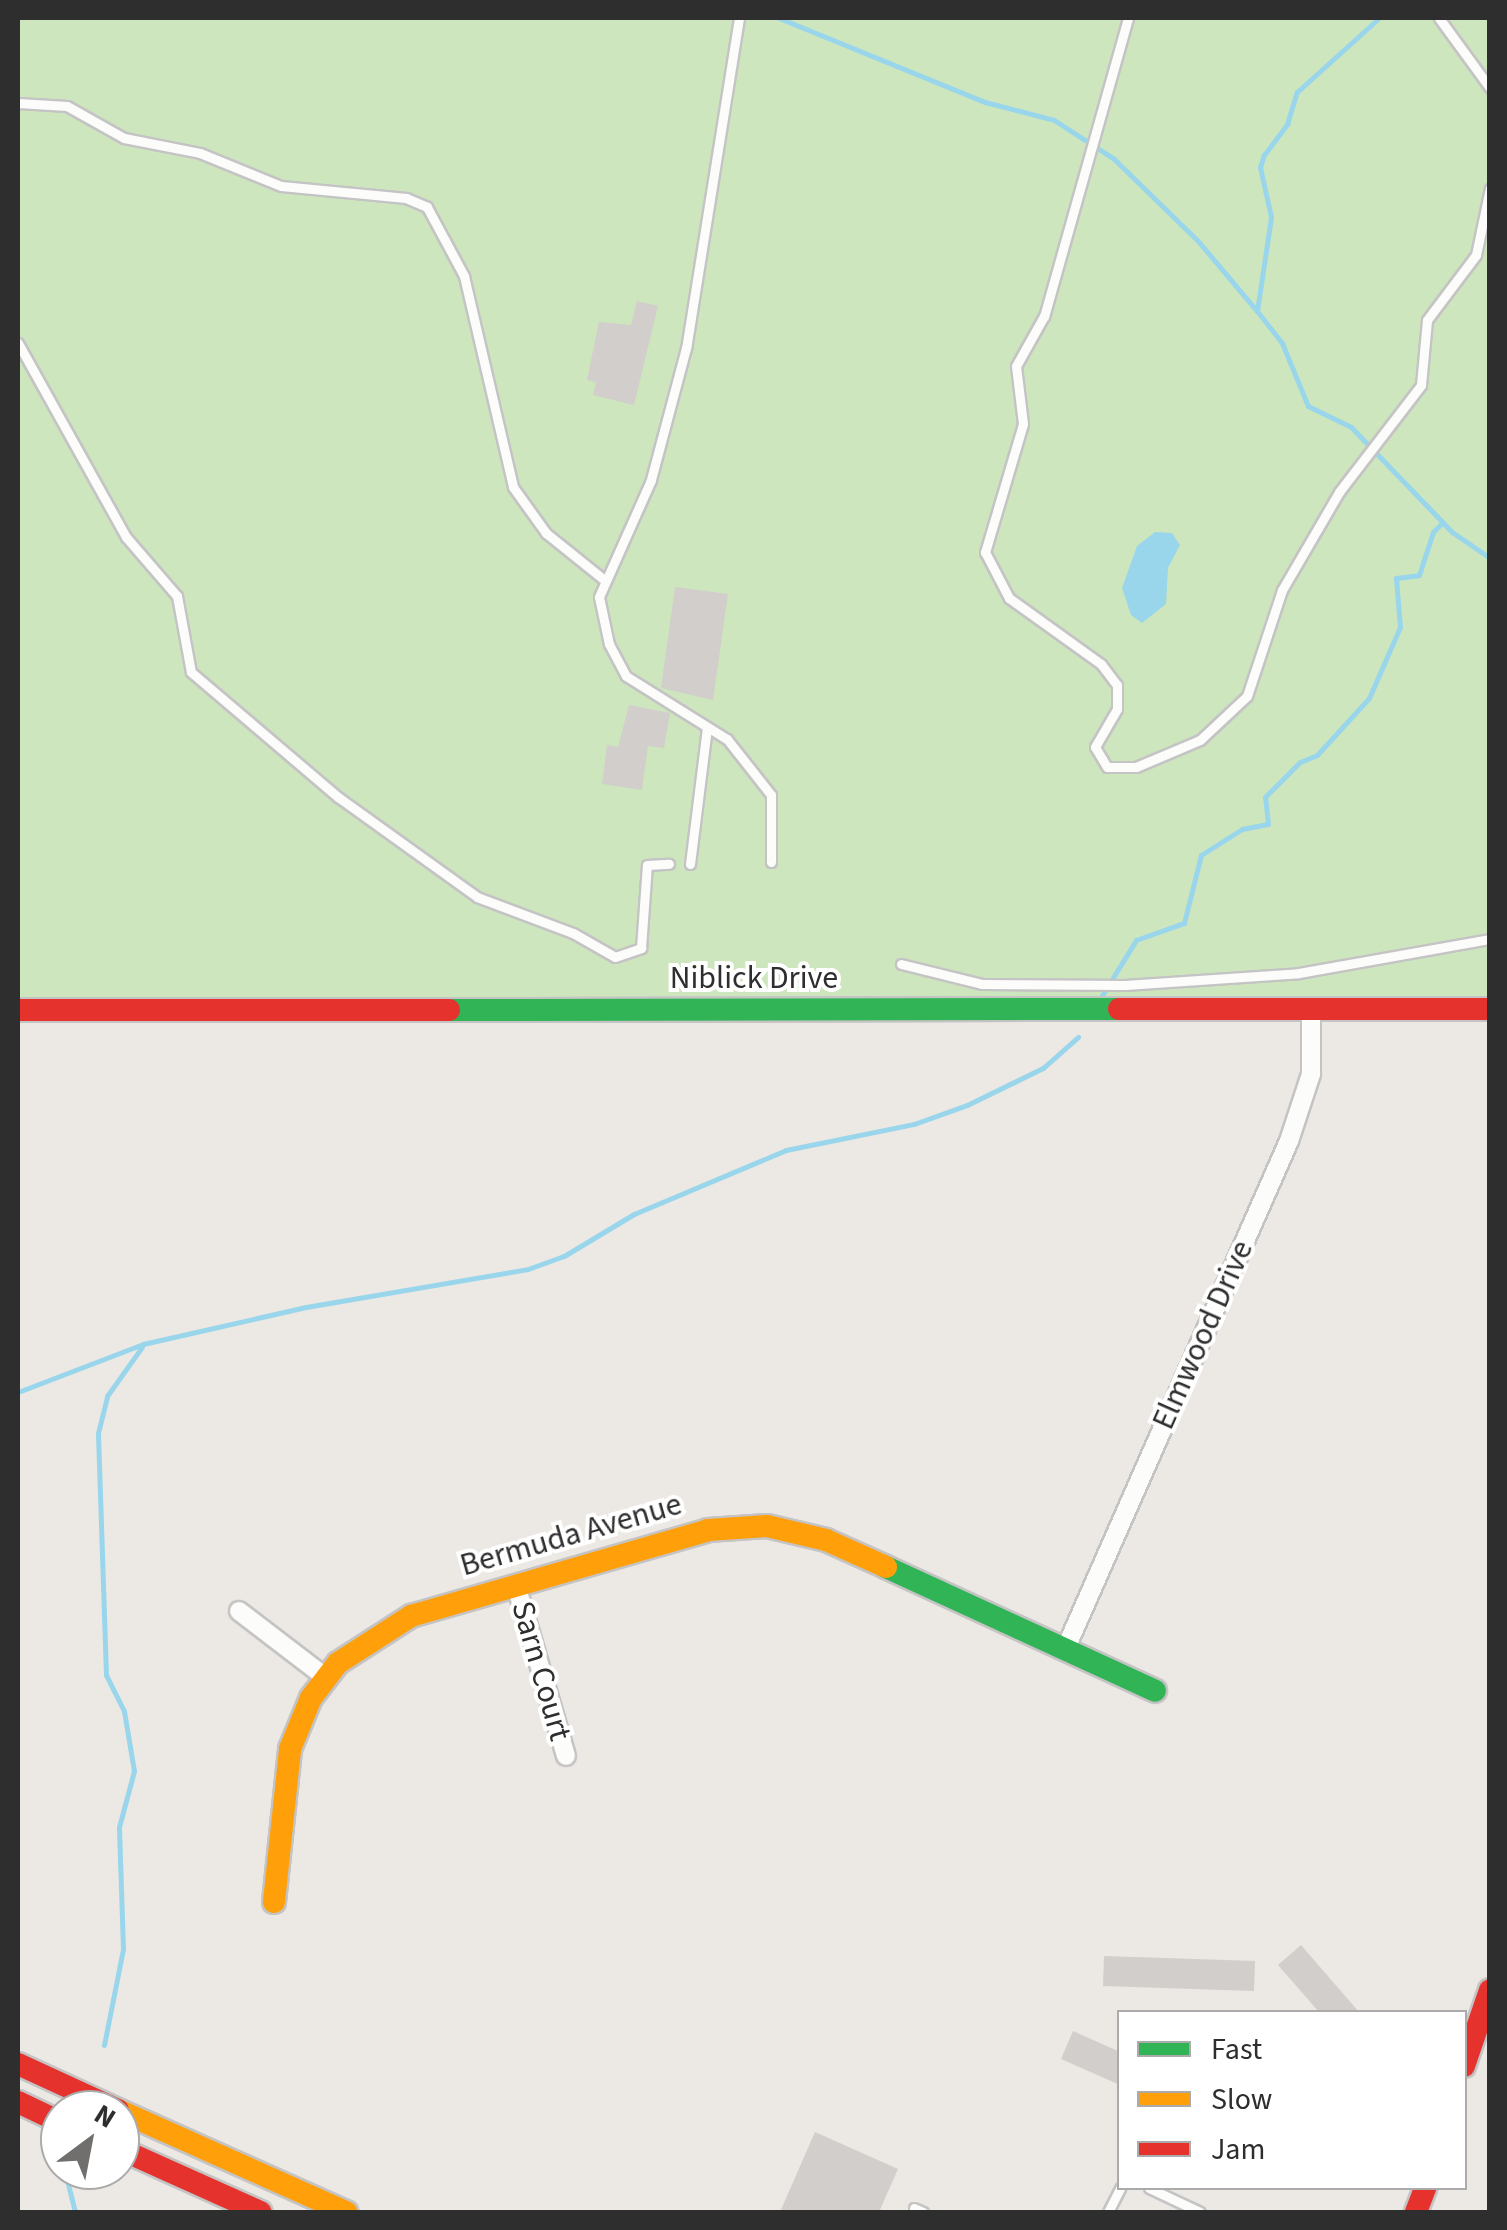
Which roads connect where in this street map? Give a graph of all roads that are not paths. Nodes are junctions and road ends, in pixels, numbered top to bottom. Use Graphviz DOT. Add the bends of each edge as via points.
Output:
graph roads {
  1 [pos="739,18"];
  2 [pos="1128,18"];
  3 [pos="1439,18"];
  4 [pos="1490,88"];
  5 [pos="18,104"];
  6 [pos="1490,188"];
  7 [pos="18,343"];
  8 [pos="602,578"];
  9 [pos="707,728"];
  10 [pos="771,862"];
  11 [pos="669,864"];
  12 [pos="690,864"];
  13 [pos="1490,939"];
  14 [pos="901,964"];
  15 [pos="1490,1009"];
  16 [pos="18,1010"];
  17 [pos="1311,1013"];
  18 [pos="516,1586"];
  19 [pos="240,1612"];
  20 [pos="1065,1650"];
  21 [pos="326,1676"];
  22 [pos="1155,1692"];
  23 [pos="566,1756"];
  24 [pos="274,1902"];
  25 [pos="1490,1990"];
  26 [pos="1467,2057"];
  27 [pos="18,2064"];
  28 [pos="75,2090"];
  29 [pos="140,2119"];
  30 [pos="140,2158"];
  31 [pos="1153,2190"];
  32 [pos="260,2212"];
  33 [pos="346,2212"];
  34 [pos="1200,2212"];
  1 -- 8 [label="lane" via="679,378 651,480"];
  2 -- 6 [label="lane" via="1044,316 1016,366 1023,424 985,552 1009,598 1101,664 1117,685 1117,710 1095,747 1107,768 1136,767 1187,746 1240,705 1271,610 1354,472 1424,376 1427,320 1476,255"];
  3 -- 4 [label="lane"];
  5 -- 8 [label="lane" via="67,106 124,138 200,153 280,186 406,198 427,206 464,276 513,487 546,533"];
  7 -- 11 [label="lane" via="126,537 177,596 191,672 338,796 477,898 573,932 615,957 641,948 647,865"];
  8 -- 9 [label="lane" via="602,618 626,676"];
  9 -- 10 [label="lane" via="733,745 771,794"];
  9 -- 12 [label="lane"];
  13 -- 14 [label="lane" via="1298,973 1125,985 982,984"];
  15 -- 17 [label="street, Niblick Drive"];
  16 -- 17 [label="street, Niblick Drive"];
  17 -- 20 [label="street, Elmwood Drive" via="1311,1074 1288,1141"];
  18 -- 20 [label="street, Bermuda Avenue" via="708,1530 767,1526 850,1549"];
  18 -- 21 [label="street, Bermuda Avenue" via="394,1624"];
  18 -- 23 [label="street, Sarn Court"];
  19 -- 21 [label="street"];
  20 -- 22 [label="street, Bermuda Avenue"];
  21 -- 24 [label="street, Bermuda Avenue" via="290,1748"];
  25 -- 26 [label="street"];
  27 -- 28 [label="street"];
  29 -- 33 [label="street"];
  30 -- 32 [label="street"];
  31 -- 34 [label="lane"];
}
